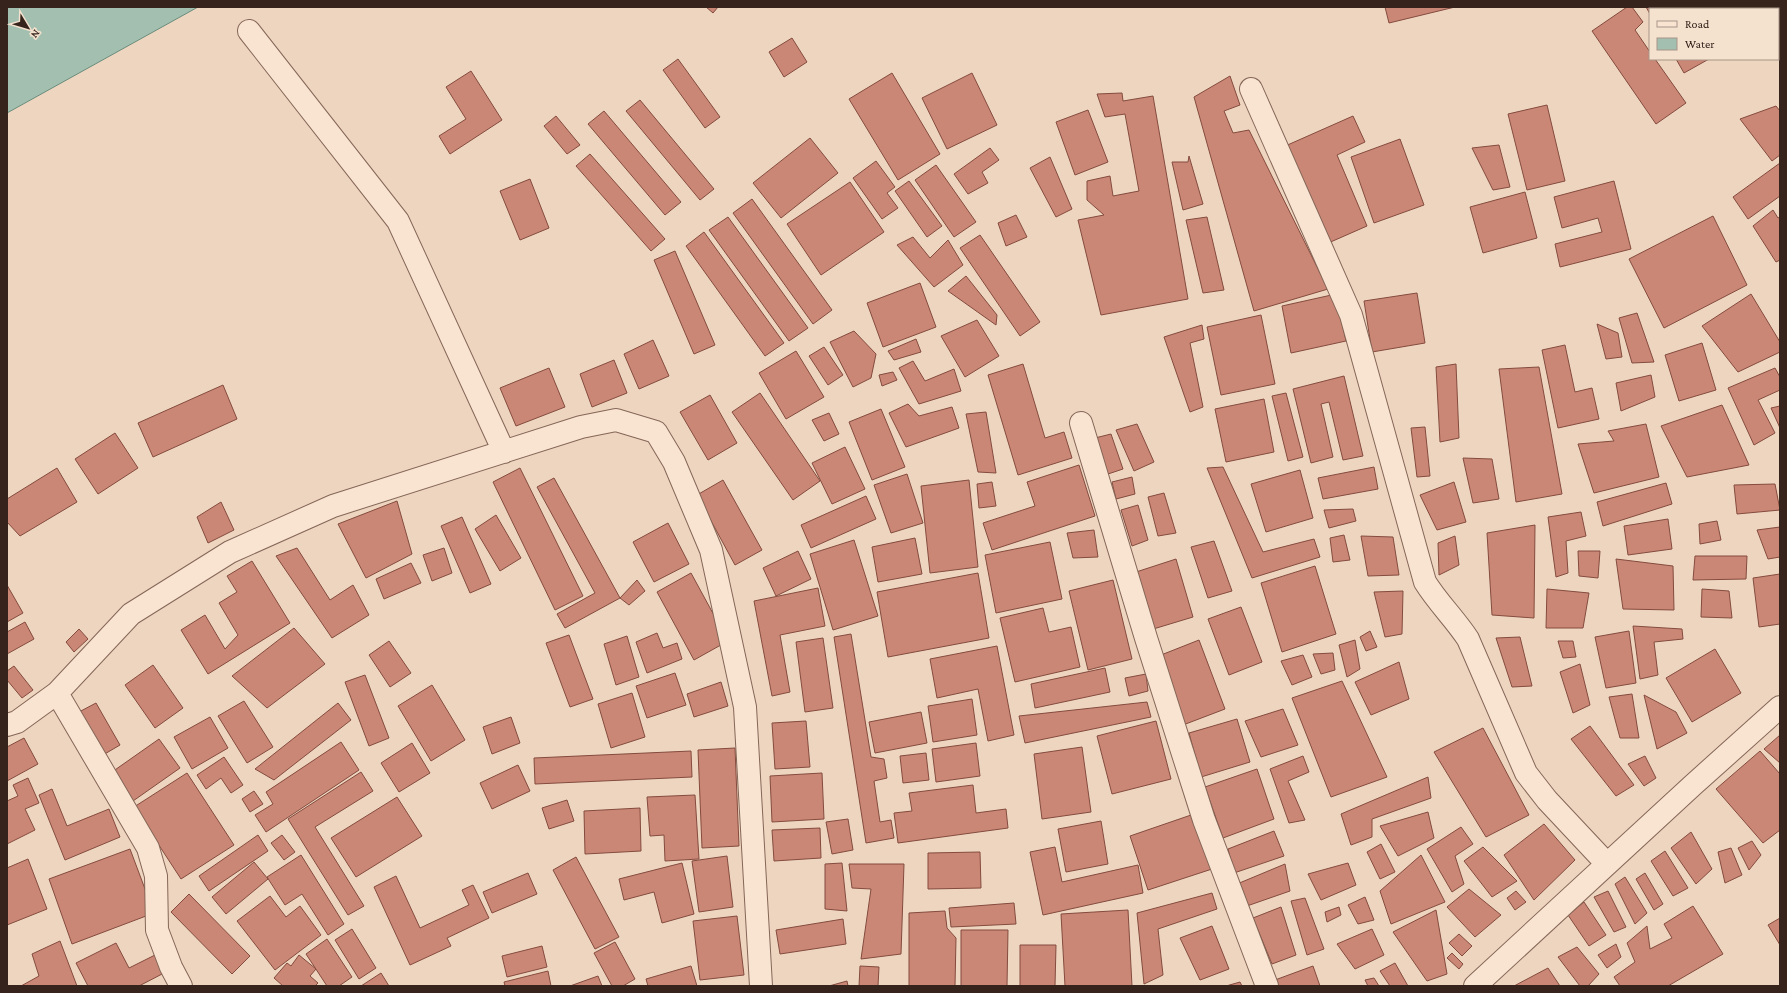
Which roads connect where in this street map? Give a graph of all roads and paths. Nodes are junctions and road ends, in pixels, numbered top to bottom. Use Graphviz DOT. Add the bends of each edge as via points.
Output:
graph roads {
  1 [pos="249,31"];
  2 [pos="1251,89"];
  3 [pos="1081,423"];
  4 [pos="504,452"];
  5 [pos="57,693"];
  6 [pos="1780,707"];
  7 [pos="7,725"];
  8 [pos="1607,864"];
  9 [pos="181,986"];
  10 [pos="761,986"];
  11 [pos="1267,986"];
  12 [pos="1475,986"];
  1 -- 4 [label="street" via="398,221"];
  2 -- 8 [label="street" via="1351,315 1425,582 1468,639 1526,773 1547,800"];
  3 -- 11 [label="street" via="1204,820"];
  4 -- 5 [label="street" via="333,506 230,552 131,614"];
  4 -- 10 [label="street" via="581,427 616,420 656,432 674,462 711,550 745,707"];
  5 -- 7 [label="street" via="16,722"];
  5 -- 9 [label="street" via="148,848 156,876 157,930"];
  6 -- 8 [label="street"];
  8 -- 12 [label="street"];
}
